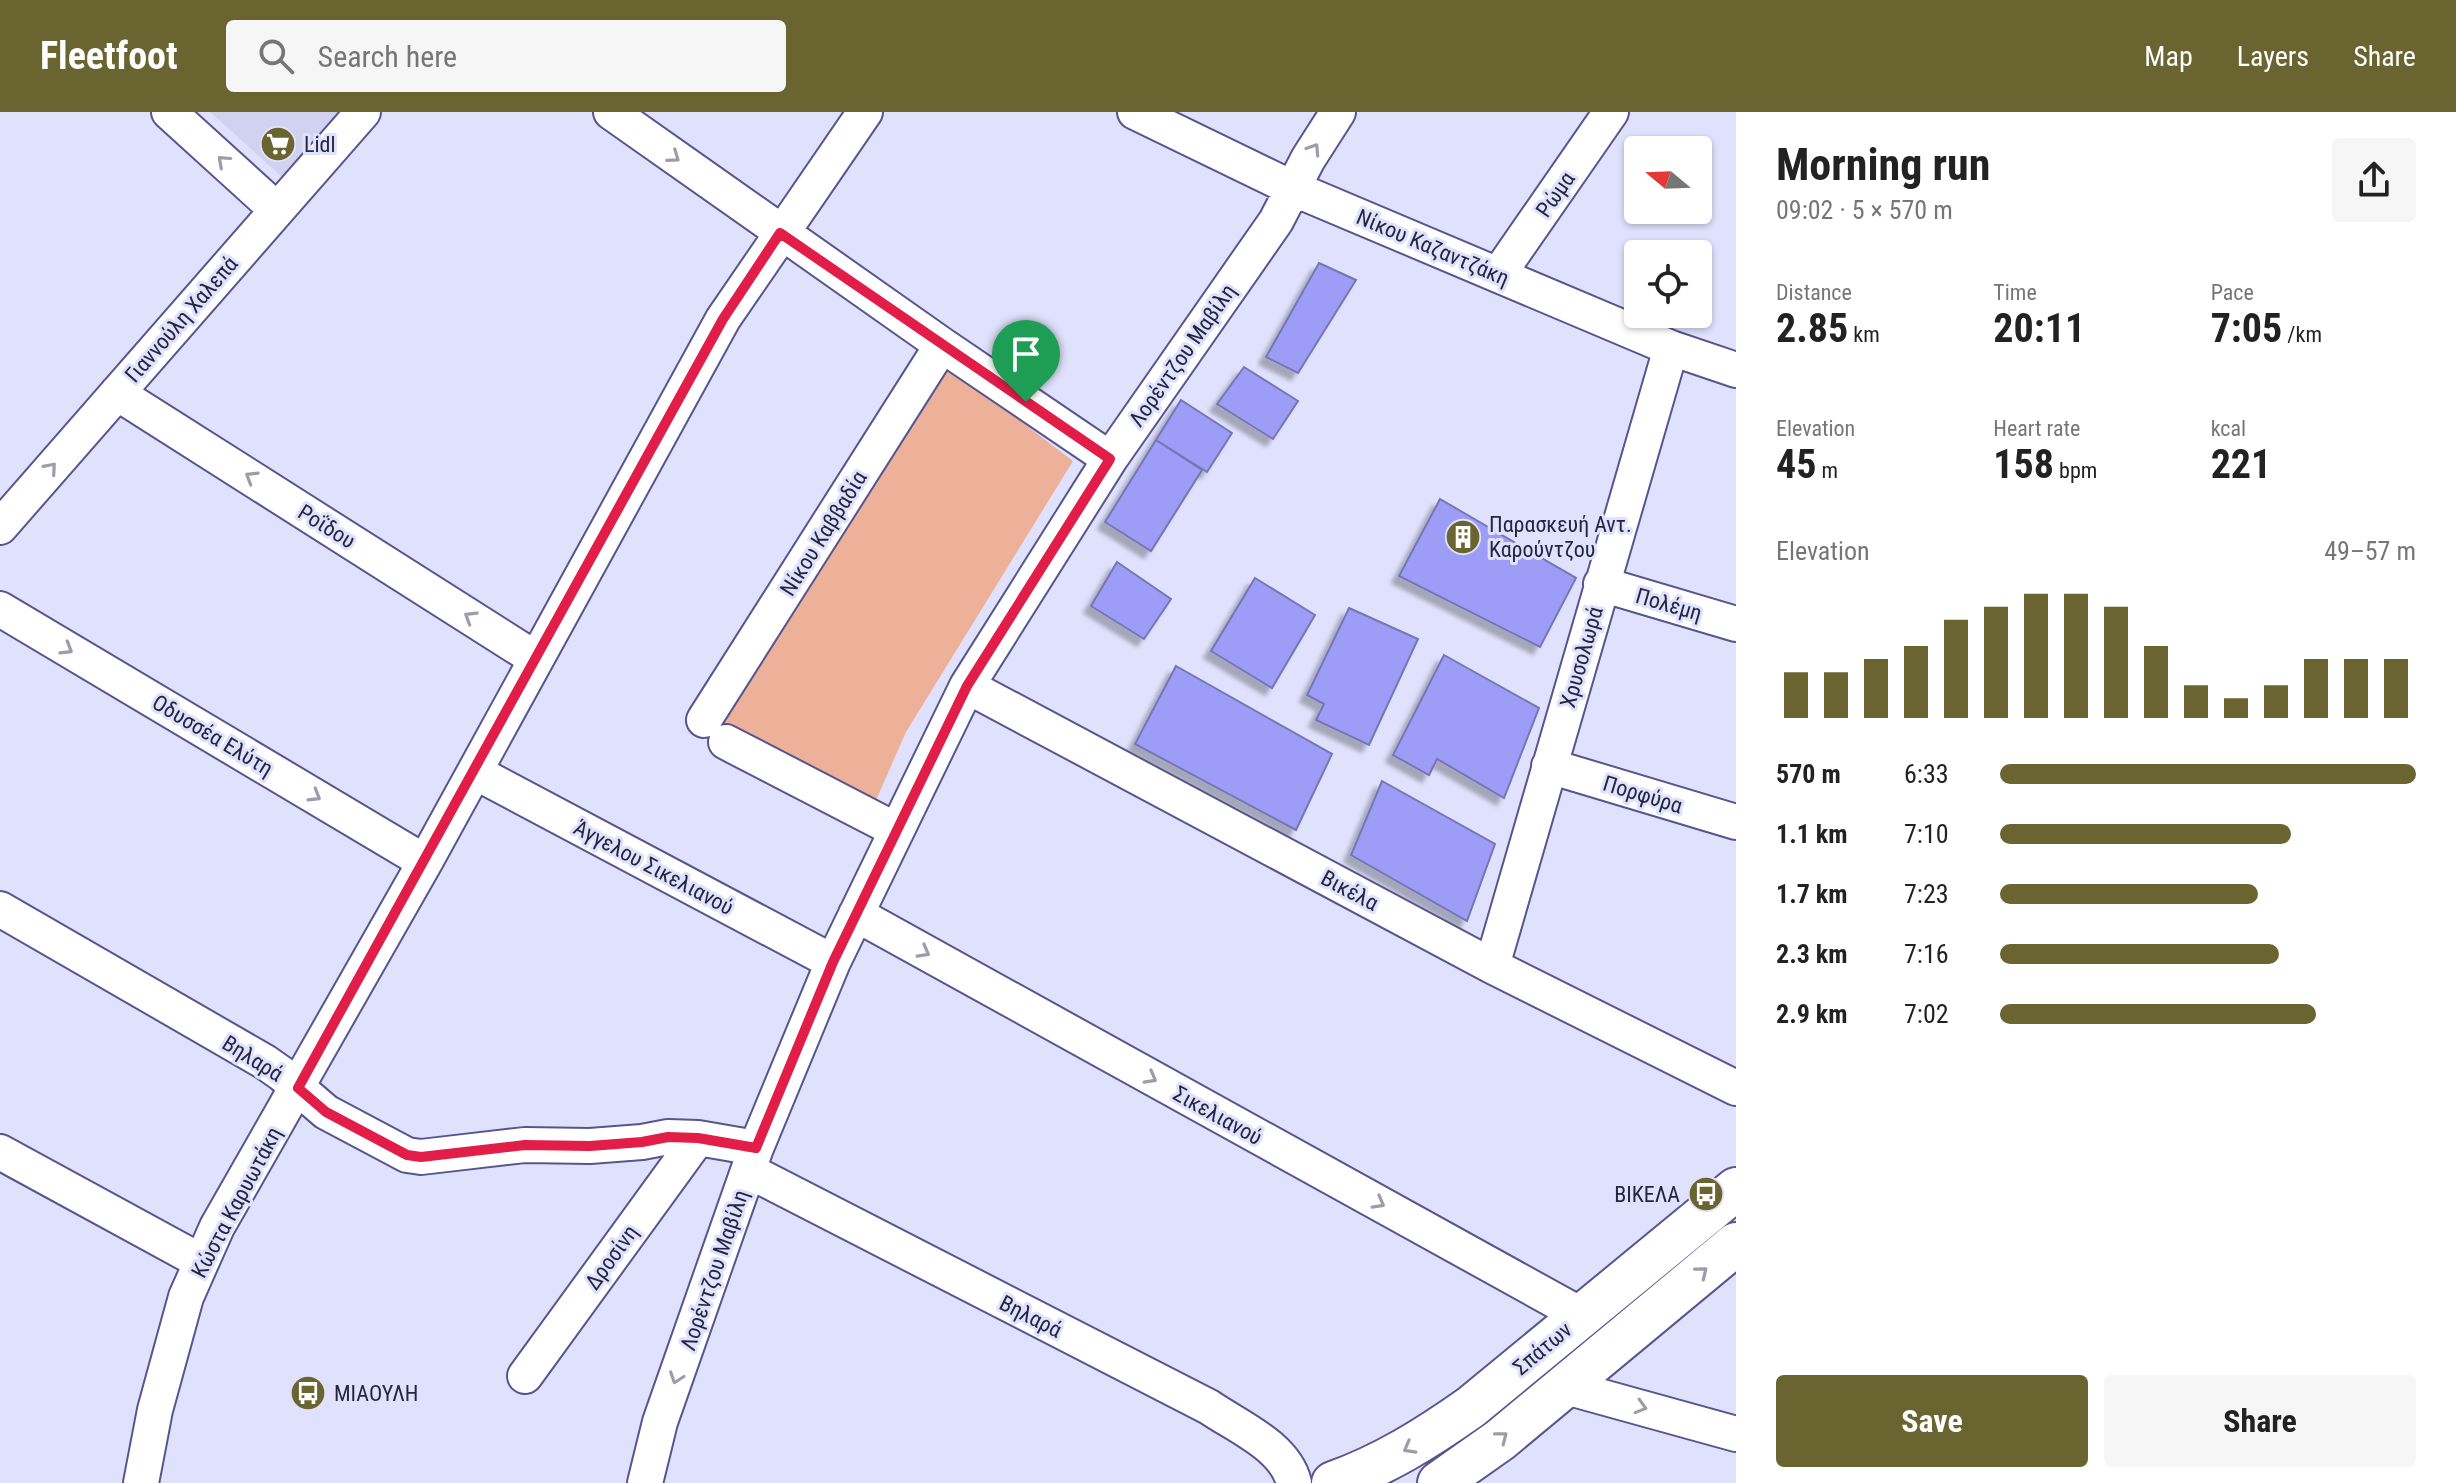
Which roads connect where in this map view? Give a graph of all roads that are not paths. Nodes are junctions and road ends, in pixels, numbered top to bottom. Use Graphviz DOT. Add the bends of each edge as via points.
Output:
graph roads {
  1 [pos="169,112"];
  2 [pos="363,112"];
  3 [pos="611,112"];
  4 [pos="865,112"];
  5 [pos="1135,112"];
  6 [pos="1338,112"];
  7 [pos="1611,112"];
  8 [pos="1292,188"];
  9 [pos="277,210"];
  10 [pos="780,233"];
  11 [pos="1498,275"];
  12 [pos="942,345"];
  13 [pos="1671,348"];
  14 [pos="1736,370"];
  15 [pos="117,393"];
  16 [pos="1110,459"];
  17 [pos="0,527"];
  18 [pos="1601,584"];
  19 [pos="0,609"];
  20 [pos="1736,624"];
  21 [pos="536,659"];
  22 [pos="967,686"];
  23 [pos="1549,766"];
  24 [pos="475,772"];
  25 [pos="1736,822"];
  26 [pos="896,830"];
  27 [pos="425,862"];
  28 [pos="0,909"];
  29 [pos="856,914"];
  30 [pos="833,962"];
  31 [pos="1492,966"];
  32 [pos="298,1088"];
  33 [pos="1736,1088"];
  34 [pos="698,1138"];
  35 [pos="0,1152"];
  36 [pos="752,1160"];
  37 [pos="1736,1189"];
  38 [pos="1736,1244"];
  39 [pos="200,1261"];
  40 [pos="1581,1315"];
  41 [pos="525,1376"];
  42 [pos="1566,1387"];
  43 [pos="1736,1434"];
  44 [pos="141,1483"];
  45 [pos="645,1483"];
  46 [pos="1294,1483"];
  47 [pos="1335,1483"];
  48 [pos="1439,1483"];
  9 -- 1 [label="street, one-way"];
  2 -- 9 [label="street, Γιαννούλη Χαλεπά"];
  3 -- 10 [label="street, one-way"];
  4 -- 10 [label="street, Κώστα Καρυωτάκη"];
  5 -- 8 [label="street, Νίκου Καζαντζάκη"];
  8 -- 6 [label="street, Λορέντζου Μαβίλη, one-way"];
  7 -- 11 [label="street, Ρώμα"];
  8 -- 11 [label="street, Νίκου Καζαντζάκη"];
  8 -- 16 [label="street, Λορέντζου Μαβίλη" via="1276,221"];
  9 -- 15 [label="street, Γιαννούλη Χαλεπά"];
  10 -- 12 [label="street"];
  10 -- 21 [label="street, Κώστα Καρυωτάκη" via="723,319"];
  11 -- 13 [label="street, Νίκου Καζαντζάκη"];
  12 -- 16 [label="street"];
  12 -- 26 [label="street, Νίκου Καββαδία" via="715,731"];
  13 -- 14 [label="street, Νίκου Καζαντζάκη"];
  13 -- 18 [label="street, Χρυσολωρά"];
  17 -- 15 [label="street, Γιαννούλη Χαλεπά, one-way"];
  21 -- 15 [label="street, Ροΐδου, one-way"];
  16 -- 22 [label="street, Λορέντζου Μαβίλη"];
  18 -- 20 [label="street, Πολέμη"];
  18 -- 23 [label="street, Χρυσολωρά"];
  19 -- 27 [label="street, Οδυσσέα Ελύτη, one-way"];
  21 -- 24 [label="street, Κώστα Καρυωτάκη"];
  22 -- 26 [label="street, Λορέντζου Μαβίλη"];
  22 -- 31 [label="street, Βικέλα"];
  23 -- 25 [label="street, Πορφύρα"];
  23 -- 31 [label="street, Χρυσολωρά"];
  24 -- 27 [label="street, Κώστα Καρυωτάκη"];
  24 -- 30 [label="street, Άγγελου Σικελιανού"];
  26 -- 29 [label="street, Λορέντζου Μαβίλη"];
  27 -- 32 [label="street, Κώστα Καρυωτάκη"];
  28 -- 32 [label="street, Βηλαρά" via="265,1062"];
  29 -- 30 [label="street, Λορέντζου Μαβίλη"];
  29 -- 40 [label="street, Σικελιανού, one-way"];
  30 -- 36 [label="street, Λορέντζου Μαβίλη"];
  31 -- 33 [label="street, Βικέλα"];
  32 -- 34 [label="street, Βηλαρά" via="326,1112 407,1155 421,1157 525,1145"];
  32 -- 39 [label="street, Κώστα Καρυωτάκη"];
  34 -- 36 [label="street, Βηλαρά"];
  34 -- 41 [label="street, Δροσίνη"];
  35 -- 39 [label="street"];
  36 -- 45 [label="street, Λορέντζου Μαβίλη, one-way" via="660,1422"];
  36 -- 46 [label="street, Βηλαρά" via="1209,1407 1275,1451 1290,1468"];
  37 -- 40 [label="main road, Σπάτων"];
  42 -- 38 [label="main road, Σπάτων, one-way"];
  39 -- 44 [label="street, Κώστα Καρυωτάκη" via="155,1410"];
  40 -- 47 [label="main road, Σπάτων, one-way" via="1426,1439"];
  42 -- 43 [label="street, one-way"];
  48 -- 42 [label="main road, Σπάτων, one-way"];
}
